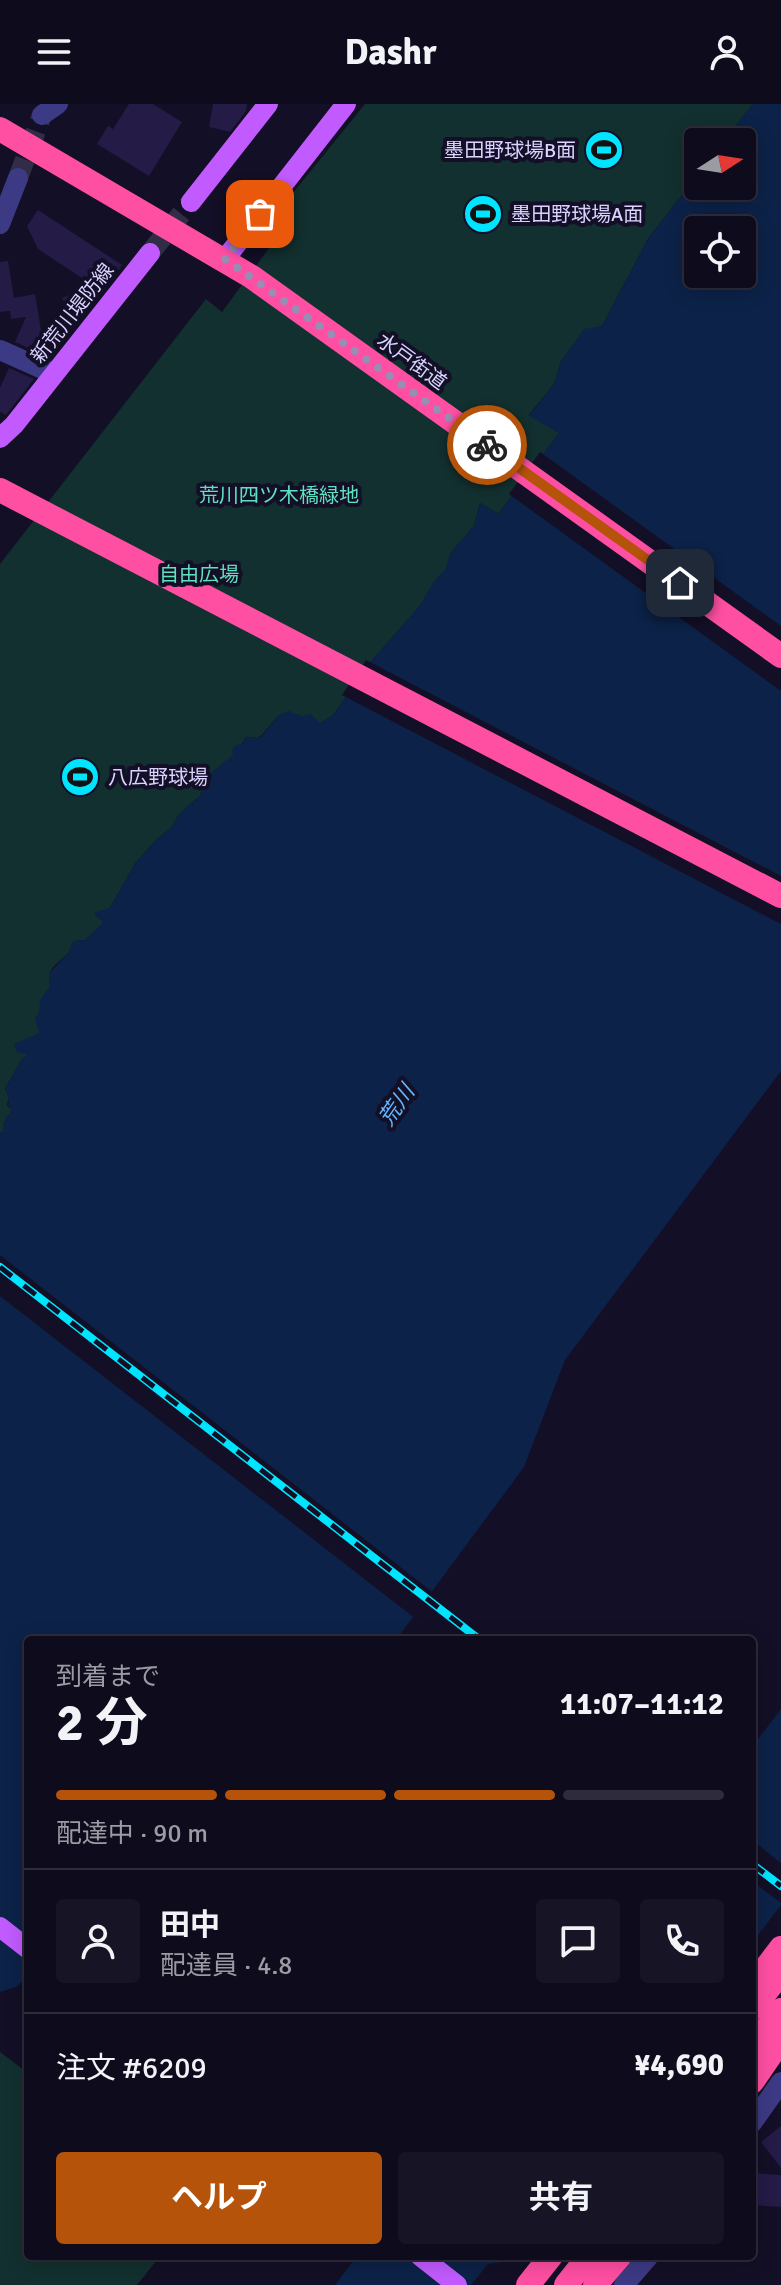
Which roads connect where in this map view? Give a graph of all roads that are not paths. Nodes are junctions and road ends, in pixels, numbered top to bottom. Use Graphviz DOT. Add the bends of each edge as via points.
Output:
graph roads {
  1 [pos="268,104"];
  2 [pos="346,104"];
  3 [pos="0,129"];
  4 [pos="18,178"];
  5 [pos="191,202"];
  6 [pos="0,224"];
  7 [pos="150,253"];
  8 [pos="225,259"];
  9 [pos="0,350"];
  10 [pos="54,374"];
  11 [pos="0,438"];
  12 [pos="0,490"];
  13 [pos="781,656"];
  14 [pos="781,896"];
  15 [pos="0,1927"];
  16 [pos="24,1946"];
  17 [pos="781,1948"];
  18 [pos="781,1974"];
  19 [pos="756,1981"];
  20 [pos="781,1998"];
  21 [pos="756,2004"];
  22 [pos="781,2010"];
  23 [pos="756,2031"];
  24 [pos="781,2040"];
  25 [pos="756,2042"];
  26 [pos="756,2076"];
  27 [pos="781,2082"];
  28 [pos="756,2117"];
  29 [pos="425,2260"];
  30 [pos="538,2260"];
  31 [pos="548,2260"];
  32 [pos="573,2260"];
  33 [pos="586,2260"];
  34 [pos="617,2260"];
  35 [pos="646,2260"];
  36 [pos="457,2285"];
  37 [pos="519,2285"];
  38 [pos="528,2285"];
  39 [pos="553,2285"];
  40 [pos="566,2285"];
  41 [pos="595,2285"];
  42 [pos="624,2285"];
  1 -- 5 [label="main road"];
  2 -- 8 [label="main road"];
  3 -- 8 [label="highway, 水戸街道"];
  4 -- 6 [label="street"];
  7 -- 10 [label="main road, 新荒川堤防線"];
  8 -- 13 [label="highway, 水戸街道"];
  9 -- 10 [label="street"];
  10 -- 11 [label="main road, 新荒川堤防線"];
  12 -- 14 [label="highway"];
  15 -- 16 [label="main road"];
  17 -- 19 [label="highway"];
  18 -- 21 [label="highway"];
  20 -- 23 [label="main road"];
  22 -- 25 [label="highway"];
  24 -- 26 [label="highway"];
  27 -- 28 [label="street"];
  29 -- 36 [label="main road"];
  30 -- 37 [label="highway"];
  31 -- 38 [label="highway"];
  32 -- 39 [label="main road"];
  33 -- 40 [label="highway"];
  34 -- 41 [label="highway"];
  35 -- 42 [label="street"];
}
